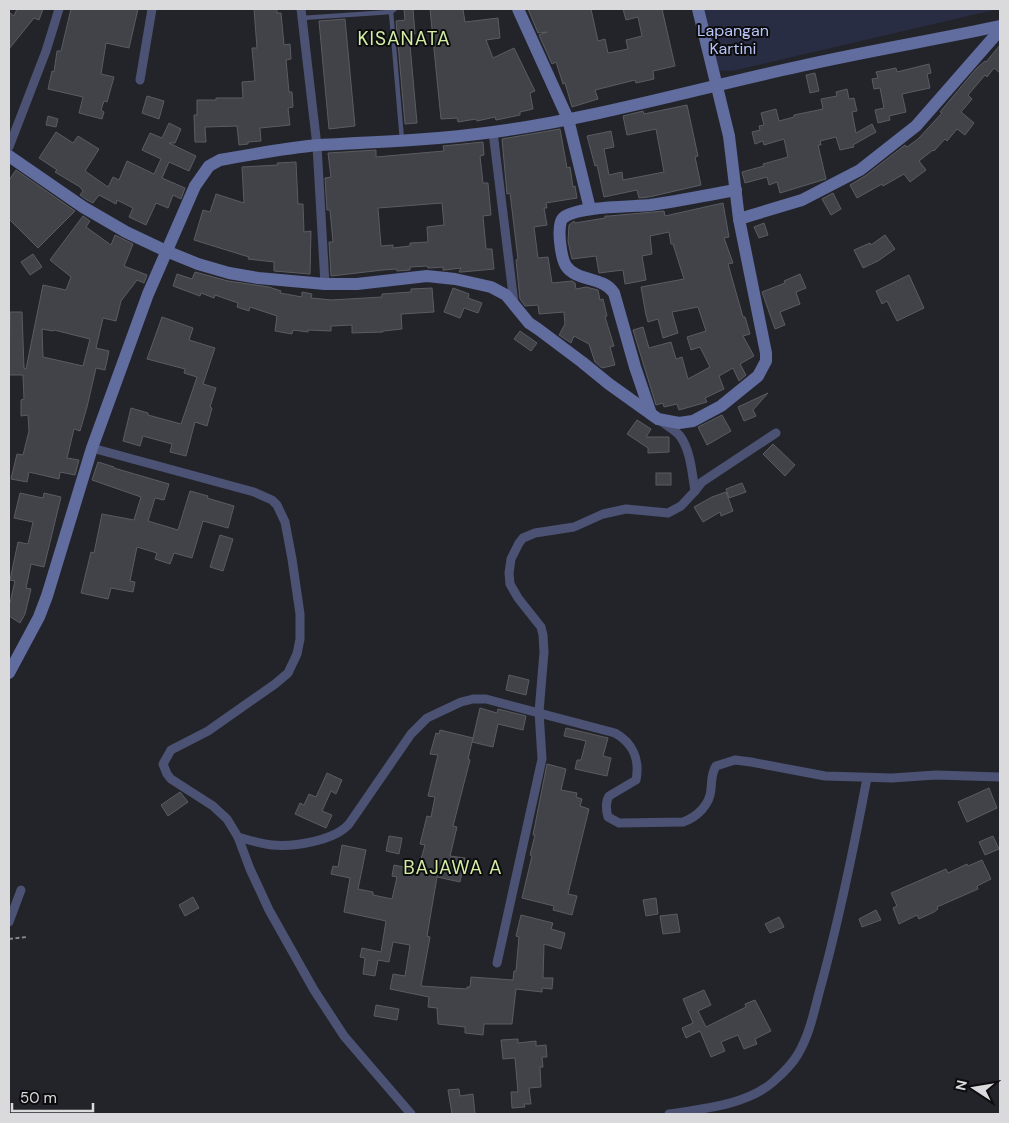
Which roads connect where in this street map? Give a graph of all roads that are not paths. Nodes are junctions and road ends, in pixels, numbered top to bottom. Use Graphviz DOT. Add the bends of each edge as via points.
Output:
graph roads {
  1 [pos="59,9"];
  2 [pos="152,9"];
  3 [pos="518,9"];
  4 [pos="698,9"];
  5 [pos="393,10"];
  6 [pos="302,13"];
  7 [pos="1000,26"];
  8 [pos="1000,30"];
  9 [pos="140,80"];
  10 [pos="716,86"];
  11 [pos="568,119"];
  12 [pos="494,132"];
  13 [pos="402,142"];
  14 [pos="9,146"];
  15 [pos="316,146"];
  16 [pos="9,156"];
  17 [pos="736,190"];
  18 [pos="590,209"];
  19 [pos="739,219"];
  20 [pos="166,251"];
  21 [pos="325,284"];
  22 [pos="514,303"];
  23 [pos="654,416"];
  24 [pos="776,433"];
  25 [pos="92,448"];
  26 [pos="695,491"];
  27 [pos="9,672"];
  28 [pos="539,712"];
  29 [pos="1000,777"];
  30 [pos="867,778"];
  31 [pos="238,837"];
  32 [pos="21,890"];
  33 [pos="9,922"];
  34 [pos="497,964"];
  35 [pos="411,1114"];
  36 [pos="669,1114"];
  1 -- 14 [label="street"];
  2 -- 9 [label="street"];
  3 -- 11 [label="street"];
  4 -- 10 [label="street"];
  5 -- 6 [label="lane"];
  5 -- 13 [label="lane"];
  6 -- 15 [label="street"];
  7 -- 10 [label="street"];
  8 -- 19 [label="street" via="916,126 860,170 802,200"];
  10 -- 11 [label="street"];
  10 -- 17 [label="street"];
  11 -- 12 [label="street"];
  11 -- 18 [label="street"];
  12 -- 13 [label="street"];
  12 -- 22 [label="street"];
  13 -- 15 [label="street"];
  15 -- 20 [label="street" via="220,160 209,166 195,186"];
  15 -- 21 [label="street"];
  16 -- 20 [label="street" via="98,216"];
  17 -- 18 [label="street" via="650,205"];
  17 -- 19 [label="street"];
  18 -- 23 [label="street" via="561,220 559,228 564,261 576,274 605,283 614,293 635,367"];
  19 -- 23 [label="street" via="766,353 762,369 734,397 705,416 680,423"];
  20 -- 21 [label="street" via="229,273"];
  20 -- 25 [label="street"];
  21 -- 22 [label="street" via="443,277 491,287"];
  22 -- 23 [label="street" via="538,329"];
  23 -- 26 [label="street" via="679,436 684,445"];
  24 -- 26 [label="street" via="702,482"];
  25 -- 27 [label="street" via="47,596"];
  25 -- 31 [label="street" via="254,492 272,500 285,522 296,582 300,631 297,654 288,674 208,730 171,750 163,764 171,779 227,819"];
  26 -- 28 [label="street" via="681,506 668,513 614,511 574,527 523,538 510,566 510,584 541,627 543,635"];
  28 -- 30 [label="street" via="615,732 632,748 638,763 636,780 607,800 608,817 619,823 683,822 691,819 709,801 711,775 715,768 735,760 825,776"];
  28 -- 31 [label="street" via="486,700 461,702 427,718 411,734 340,833 316,841 272,845"];
  28 -- 34 [label="street" via="542,759"];
  29 -- 30 [label="street"];
  30 -- 36 [label="street" via="830,954 799,1053 773,1083 752,1095 717,1107"];
  31 -- 35 [label="street" via="269,910 314,990 344,1036"];
  32 -- 33 [label="street"];
}
